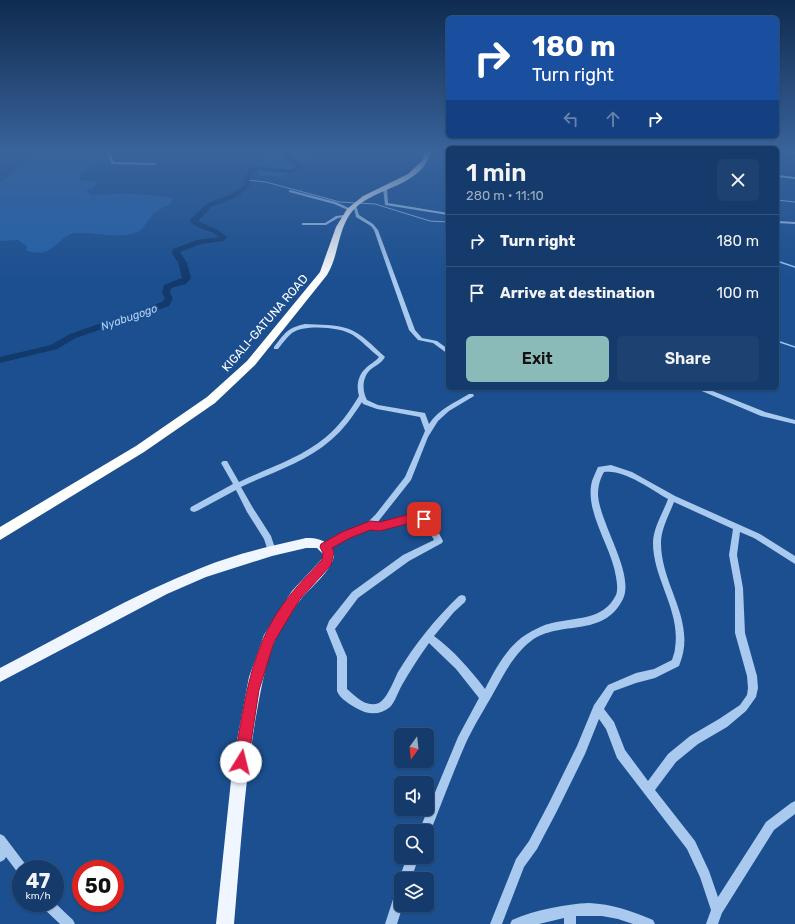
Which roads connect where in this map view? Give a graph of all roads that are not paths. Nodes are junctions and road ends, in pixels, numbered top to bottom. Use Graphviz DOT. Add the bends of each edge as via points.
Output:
graph roads {
  1 [pos="302,194"];
  2 [pos="372,194"];
  3 [pos="385,194"];
  4 [pos="349,210"];
  5 [pos="446,214"];
  6 [pos="779,222"];
  7 [pos="303,224"];
  8 [pos="795,224"];
  9 [pos="276,348"];
  10 [pos="446,350"];
  11 [pos="704,390"];
  12 [pos="362,396"];
  13 [pos="471,396"];
  14 [pos="795,422"];
  15 [pos="428,430"];
  16 [pos="225,463"];
  17 [pos="238,486"];
  18 [pos="672,498"];
  19 [pos="194,509"];
  20 [pos="370,525"];
  21 [pos="738,528"];
  22 [pos="0,534"];
  23 [pos="325,547"];
  24 [pos="272,551"];
  25 [pos="795,560"];
  26 [pos="462,599"];
  27 [pos="429,638"];
  28 [pos="0,675"];
  29 [pos="485,698"];
  30 [pos="598,709"];
  31 [pos="649,789"];
  32 [pos="795,807"];
  33 [pos="428,824"];
  34 [pos="2,848"];
  35 [pos="13,860"];
  36 [pos="570,910"];
  37 [pos="717,910"];
  38 [pos="56,912"];
  39 [pos="395,912"];
  40 [pos="69,924"];
  41 [pos="226,924"];
  42 [pos="391,924"];
  43 [pos="496,924"];
  44 [pos="516,924"];
  45 [pos="570,924"];
  46 [pos="649,924"];
  47 [pos="712,924"];
  1 -- 4 [label="street" via="336,203"];
  2 -- 4 [label="highway"];
  3 -- 5 [label="street" via="386,204"];
  4 -- 7 [label="street" via="326,224"];
  4 -- 10 [label="street" via="376,230 412,330 420,339 435,342"];
  4 -- 22 [label="highway, KIGALI-GATUNA ROAD" via="338,229 330,264 324,273 251,363 228,386 159,437"];
  6 -- 8 [label="street"];
  9 -- 12 [label="street" via="289,332 305,326 338,328 355,334 382,357 368,369 361,380"];
  11 -- 14 [label="street" via="763,414"];
  12 -- 15 [label="street" via="365,402 373,406 423,415"];
  12 -- 17 [label="street" via="342,427 324,443 281,468"];
  13 -- 15 [label="street" via="447,409"];
  15 -- 20 [label="street" via="408,478"];
  16 -- 17 [label="street"];
  17 -- 19 [label="street"];
  17 -- 24 [label="street" via="268,538"];
  18 -- 21 [label="street"];
  18 -- 29 [label="street" via="629,474 611,468 601,469 597,478 595,506 615,554 622,587 614,608 603,618 552,627 529,637 507,659"];
  18 -- 30 [label="street" via="658,534 657,546 663,576 680,626 679,656 676,663 669,667 611,688"];
  20 -- 23 [label="street"];
  20 -- 27 [label="street" via="380,527 421,517 430,525 438,541 406,558 355,595 332,624 330,629 342,657 342,691 363,707 373,710 380,708 387,703"];
  21 -- 25 [label="street" via="774,545"];
  21 -- 31 [label="street" via="733,555 739,588 740,633 752,676 751,697 743,708 694,740 672,758"];
  23 -- 24 [label="main road" via="319,543 306,543"];
  23 -- 41 [label="main road" via="328,552 327,562 296,595 281,618 269,640 256,677 241,762"];
  24 -- 28 [label="main road" via="204,572 163,590"];
  26 -- 27 [label="street" via="444,616"];
  27 -- 29 [label="street" via="462,666"];
  29 -- 33 [label="street" via="468,728"];
  30 -- 31 [label="street" via="610,726 621,754"];
  30 -- 43 [label="street" via="560,792 533,845 520,864"];
  31 -- 37 [label="street" via="691,845"];
  32 -- 37 [label="street" via="770,826"];
  34 -- 35 [label="street"];
  36 -- 44 [label="street"];
  36 -- 45 [label="street"];
  36 -- 46 [label="street" via="597,909 614,912"];
  37 -- 47 [label="street"];
  38 -- 40 [label="street"];
  39 -- 42 [label="street"];
}
